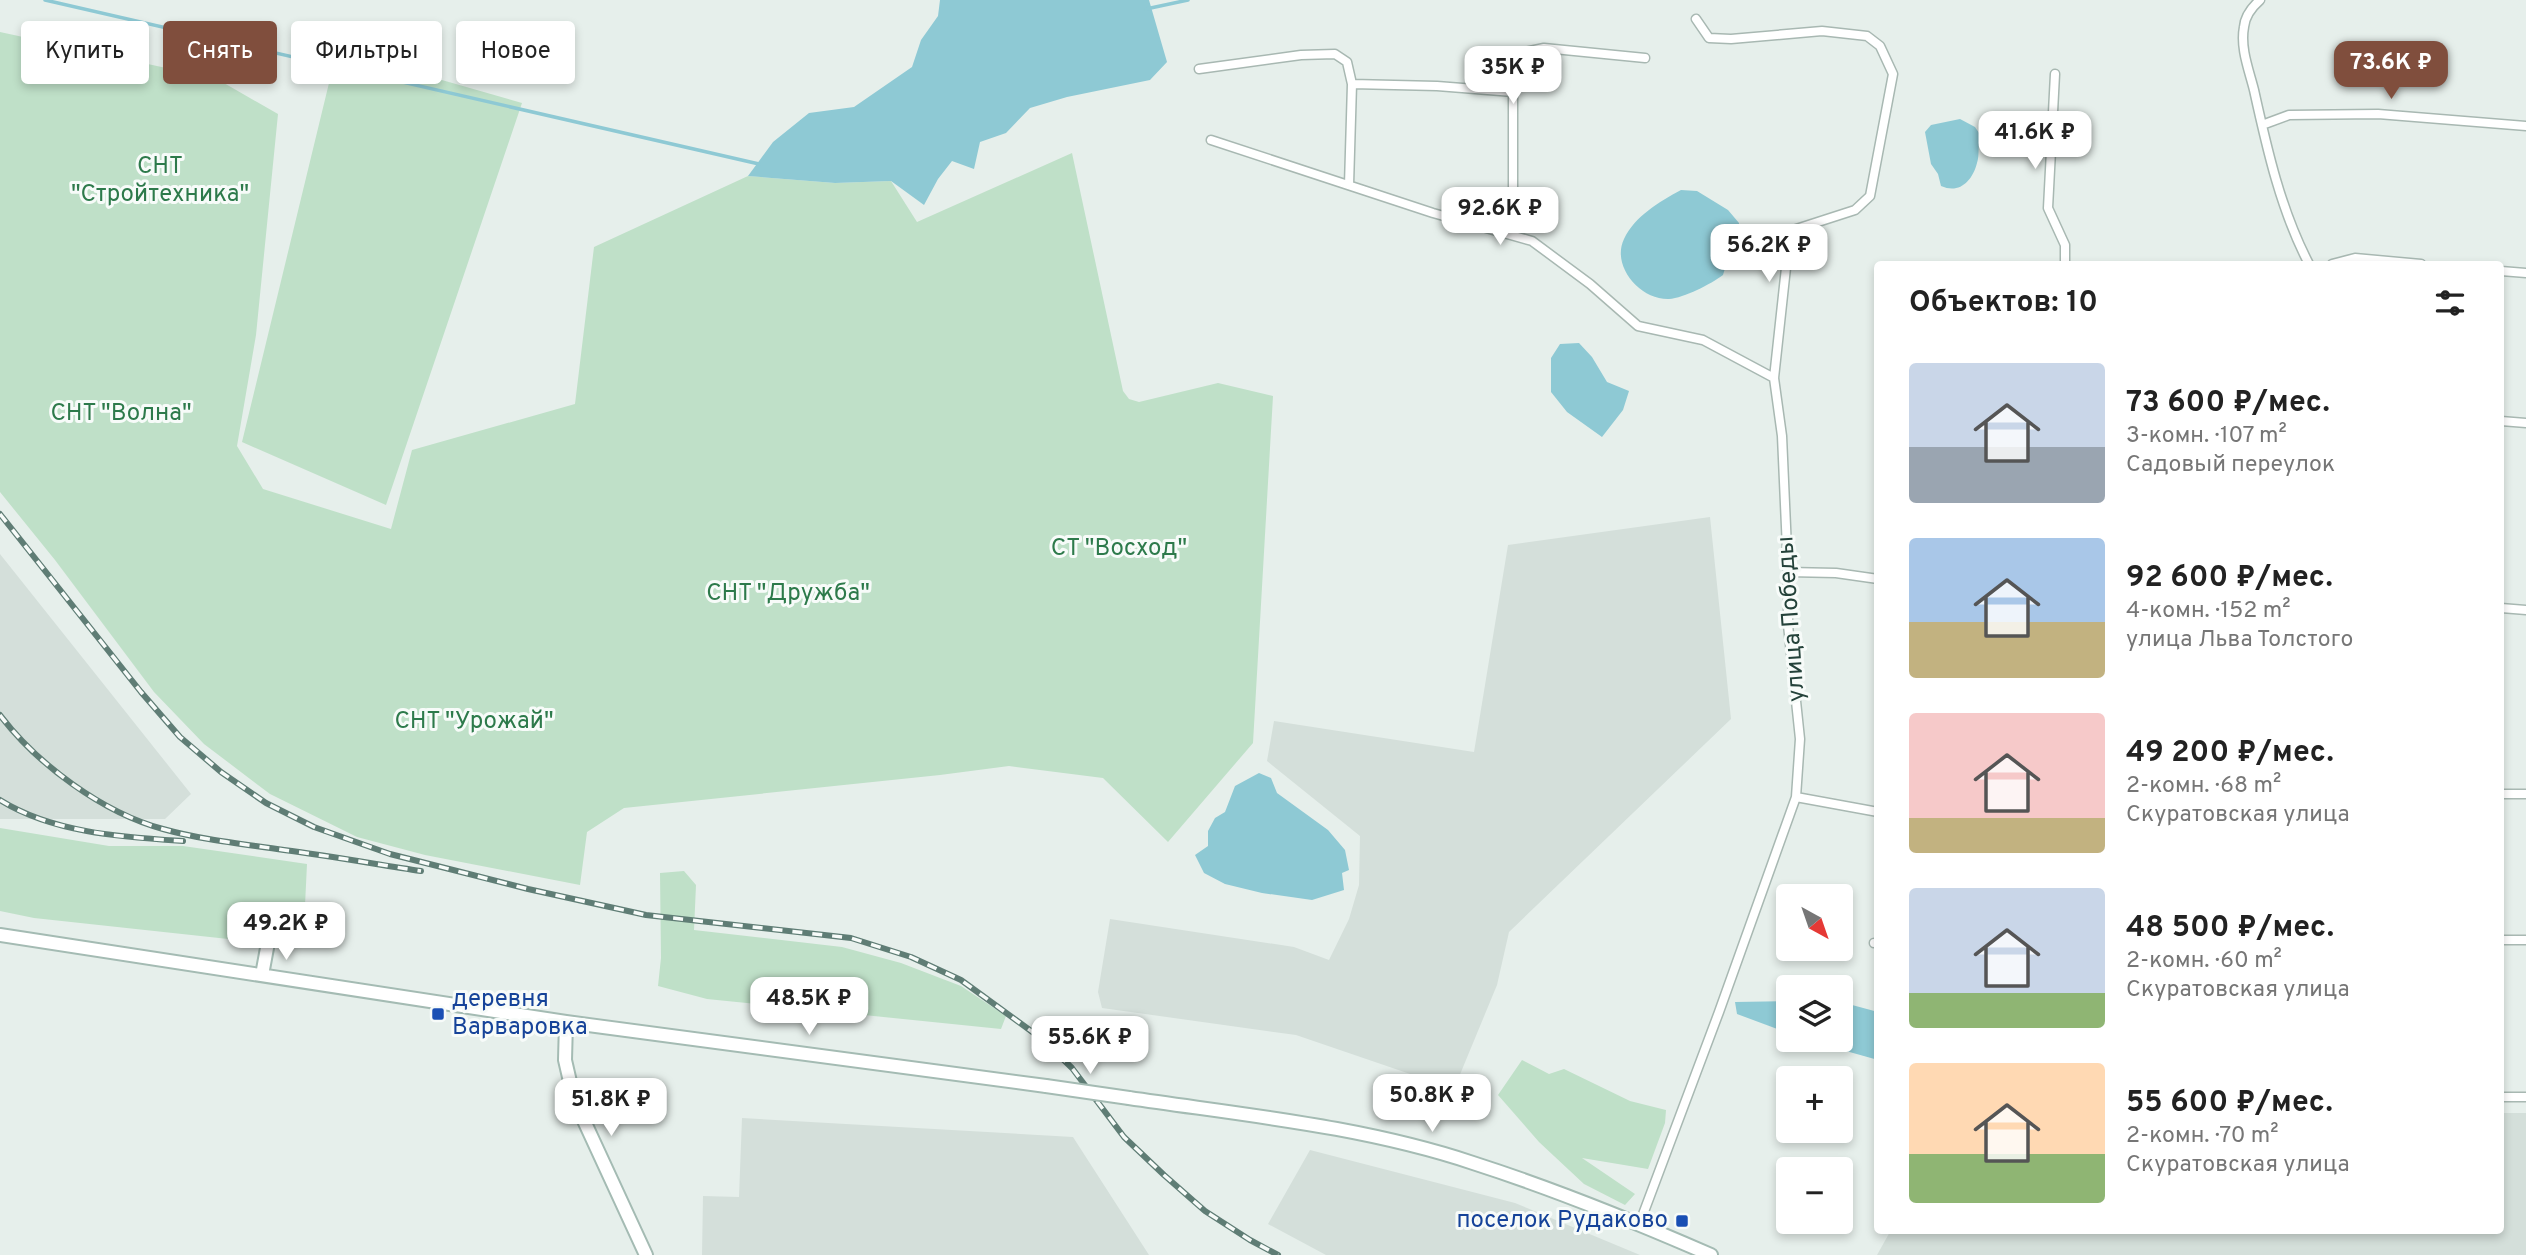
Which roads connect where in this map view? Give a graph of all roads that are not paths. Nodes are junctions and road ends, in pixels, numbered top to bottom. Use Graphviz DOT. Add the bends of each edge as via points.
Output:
graph roads {
  1 [pos="2260,0"];
  2 [pos="1696,19"];
  3 [pos="1645,58"];
  4 [pos="1199,69"];
  5 [pos="2055,74"];
  6 [pos="1352,84"];
  7 [pos="1513,92"];
  8 [pos="2262,125"];
  9 [pos="2526,126"];
  10 [pos="1211,140"];
  11 [pos="1349,185"];
  12 [pos="1513,235"];
  13 [pos="2065,261"];
  14 [pos="2307,261"];
  15 [pos="2344,261"];
  16 [pos="2388,261"];
  17 [pos="2504,271"];
  18 [pos="2526,274"];
  19 [pos="1774,378"];
  20 [pos="2504,421"];
  21 [pos="2526,423"];
  22 [pos="1788,572"];
  23 [pos="1874,578"];
  24 [pos="2504,608"];
  25 [pos="2526,610"];
  26 [pos="2504,794"];
  27 [pos="2526,794"];
  28 [pos="1796,797"];
  29 [pos="1874,810"];
  30 [pos="0,935"];
  31 [pos="2504,940"];
  32 [pos="2526,940"];
  33 [pos="267,948"];
  34 [pos="262,975"];
  35 [pos="566,1022"];
  36 [pos="2504,1097"];
  37 [pos="2526,1097"];
  38 [pos="1639,1225"];
  39 [pos="646,1255"];
  40 [pos="1711,1255"];
  1 -- 8 [label="street" via="2244,25 2243,47"];
  2 -- 19 [label="street, улица Победы" via="1709,38 1822,31 1867,36 1880,46 1893,74 1870,196 1855,211 1790,231"];
  3 -- 7 [label="street" via="1544,48 1525,52 1515,69"];
  4 -- 6 [label="street" via="1335,54 1347,62"];
  5 -- 13 [label="street" via="2048,208 2065,245"];
  6 -- 7 [label="street"];
  6 -- 11 [label="street"];
  7 -- 12 [label="street"];
  8 -- 9 [label="street" via="2289,115 2378,114"];
  8 -- 14 [label="street" via="2295,237"];
  10 -- 11 [label="street"];
  11 -- 12 [label="street"];
  12 -- 19 [label="street" via="1532,241 1638,326 1703,340"];
  15 -- 16 [label="street"];
  17 -- 18 [label="street"];
  19 -- 22 [label="street, улица Победы" via="1783,436"];
  20 -- 21 [label="street"];
  22 -- 23 [label="street"];
  22 -- 28 [label="street, улица Победы" via="1788,625 1801,739"];
  24 -- 25 [label="street"];
  26 -- 27 [label="street"];
  28 -- 29 [label="street"];
  28 -- 38 [label="street, улица Победы"];
  30 -- 34 [label="street"];
  31 -- 32 [label="street"];
  33 -- 34 [label="street"];
  34 -- 35 [label="street"];
  35 -- 38 [label="street, bridge" via="1305,1124 1473,1163"];
  35 -- 39 [label="street" via="565,1060 574,1098"];
  36 -- 37 [label="street"];
  38 -- 40 [label="street"];
}
